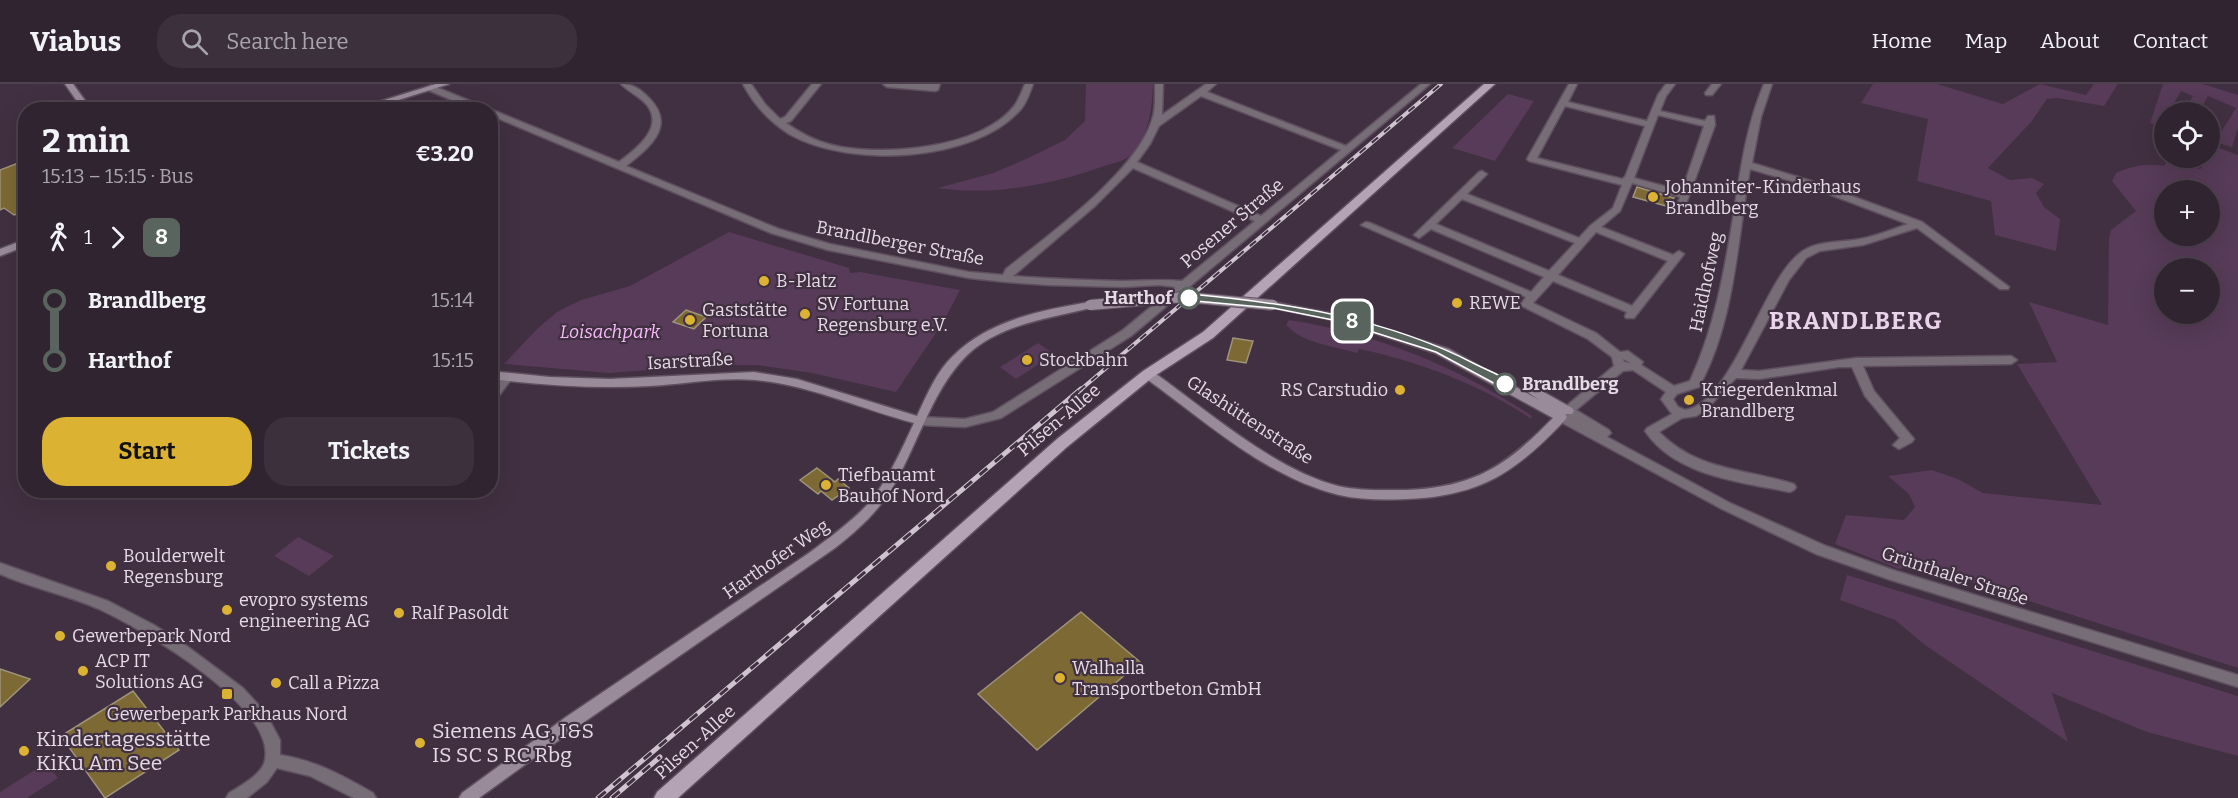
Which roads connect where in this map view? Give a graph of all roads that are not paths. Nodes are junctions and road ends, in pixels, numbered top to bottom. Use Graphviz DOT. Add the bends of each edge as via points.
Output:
graph roads {
  1 [pos="69,84"];
  2 [pos="445,84"];
  3 [pos="625,84"];
  4 [pos="747,84"];
  5 [pos="817,84"];
  6 [pos="887,84"];
  7 [pos="1159,84"];
  8 [pos="1212,84"];
  9 [pos="1411,84"];
  10 [pos="1490,84"];
  11 [pos="1573,84"];
  12 [pos="1671,84"];
  13 [pos="1768,84"];
  14 [pos="427,86"];
  15 [pos="935,86"];
  16 [pos="1424,86"];
  17 [pos="1028,87"];
  18 [pos="1200,92"];
  19 [pos="82,102"];
  20 [pos="380,102"];
  21 [pos="391,102"];
  22 [pos="465,102"];
  23 [pos="1563,103"];
  24 [pos="1655,112"];
  25 [pos="498,115"];
  26 [pos="779,123"];
  27 [pos="1156,124"];
  28 [pos="1650,124"];
  29 [pos="1348,150"];
  30 [pos="1130,163"];
  31 [pos="620,165"];
  32 [pos="1747,165"];
  33 [pos="1482,174"];
  34 [pos="1627,181"];
  35 [pos="1460,195"];
  36 [pos="1263,221"];
  37 [pos="1918,224"];
  38 [pos="1366,225"];
  39 [pos="1430,225"];
  40 [pos="1594,228"];
  41 [pos="1419,235"];
  42 [pos="18,237"];
  43 [pos="1580,242"];
  44 [pos="0,245"];
  45 [pos="18,245"];
  46 [pos="0,253"];
  47 [pos="1551,276"];
  48 [pos="1006,279"];
  49 [pos="1185,285"];
  50 [pos="2004,287"];
  51 [pos="1529,300"];
  52 [pos="1273,305"];
  53 [pos="2011,360"];
  54 [pos="1620,361"];
  55 [pos="1856,362"];
  56 [pos="1148,374"];
  57 [pos="1733,374"];
  58 [pos="498,376"];
  59 [pos="507,378"];
  60 [pos="498,389"];
  61 [pos="1673,391"];
  62 [pos="1680,412"];
  63 [pos="1565,414"];
  64 [pos="921,421"];
  65 [pos="1899,445"];
  66 [pos="1790,488"];
  67 [pos="0,568"];
  68 [pos="2238,681"];
  69 [pos="273,761"];
  70 [pos="234,798"];
  71 [pos="368,798"];
  72 [pos="467,798"];
  73 [pos="664,798"];
  1 -- 19 [label="street"];
  2 -- 14 [label="street"];
  3 -- 31 [label="street" via="652,104 658,124 646,145"];
  4 -- 26 [label="street" via="764,110"];
  5 -- 26 [label="street" via="788,119"];
  6 -- 15 [label="street"];
  7 -- 27 [label="street"];
  8 -- 18 [label="street"];
  9 -- 16 [label="street"];
  10 -- 56 [label="main road, Pilsen-Allee" via="1208,334"];
  11 -- 23 [label="street"];
  12 -- 24 [label="street"];
  13 -- 32 [label="street, Haidhofweg" via="1753,125"];
  14 -- 20 [label="street"];
  14 -- 21 [label="street"];
  14 -- 22 [label="street"];
  16 -- 29 [label="street, Posener Straße"];
  17 -- 26 [label="street" via="1022,104 990,129 916,150 885,154 849,152 813,141"];
  18 -- 27 [label="street"];
  18 -- 29 [label="street"];
  23 -- 28 [label="street"];
  23 -- 34 [label="street" via="1531,162"];
  24 -- 28 [label="street"];
  24 -- 34 [label="street" via="1710,122 1684,198"];
  25 -- 31 [label="street, Brandlberger Straße"];
  27 -- 30 [label="street"];
  28 -- 34 [label="street"];
  29 -- 36 [label="street, Posener Straße"];
  30 -- 36 [label="street"];
  30 -- 48 [label="street" via="1107,189 1010,271"];
  31 -- 48 [label="street, Brandlberger Straße" via="800,240 915,267"];
  32 -- 37 [label="street"];
  32 -- 61 [label="street, Haidhofweg" via="1712,343 1695,384"];
  33 -- 35 [label="street"];
  34 -- 40 [label="street" via="1617,209"];
  35 -- 39 [label="street"];
  35 -- 43 [label="street"];
  36 -- 49 [label="street, Posener Straße"];
  37 -- 50 [label="street"];
  37 -- 57 [label="street" via="1863,242 1817,248 1802,256 1784,279"];
  38 -- 51 [label="street"];
  39 -- 41 [label="street"];
  39 -- 47 [label="street"];
  40 -- 43 [label="street"];
  40 -- 47 [label="street" via="1678,256 1632,313"];
  42 -- 44 [label="street"];
  43 -- 47 [label="street"];
  45 -- 46 [label="street"];
  47 -- 51 [label="street"];
  48 -- 49 [label="street, Brandlberger Straße"];
  49 -- 64 [label="street, Posener Straße" via="1127,333 1011,408 965,423"];
  51 -- 54 [label="street" via="1592,336"];
  52 -- 63 [label="street, Grünthaler Straße" via="1340,318 1439,350"];
  52 -- 64 [label="street, Harthofer Weg, bridge" via="1184,297 1090,304 1013,324 981,340 955,361 943,376"];
  53 -- 55 [label="street"];
  54 -- 61 [label="street" via="1635,366"];
  54 -- 63 [label="street"];
  55 -- 57 [label="street" via="1759,375"];
  55 -- 65 [label="street" via="1869,393 1908,439"];
  56 -- 63 [label="street, Glashüttenstraße" via="1281,467 1316,484 1355,493 1440,492 1477,483 1510,466"];
  56 -- 73 [label="main road, Pilsen-Allee" via="1062,443"];
  57 -- 62 [label="street" via="1706,406 1697,412"];
  58 -- 59 [label="street, Isarstraße"];
  59 -- 60 [label="street"];
  59 -- 64 [label="street, Isarstraße" via="600,383 756,376 806,386"];
  61 -- 62 [label="street" via="1667,399"];
  62 -- 66 [label="street" via="1651,431 1664,446 1700,467"];
  63 -- 68 [label="street, Grünthaler Straße" via="1726,506 1821,550"];
  64 -- 72 [label="street, Harthofer Weg" via="883,492 862,517"];
  67 -- 69 [label="street" via="105,605 179,646 237,693 263,720 271,734"];
  69 -- 70 [label="street" via="263,776"];
  69 -- 71 [label="street" via="328,775"];
}
